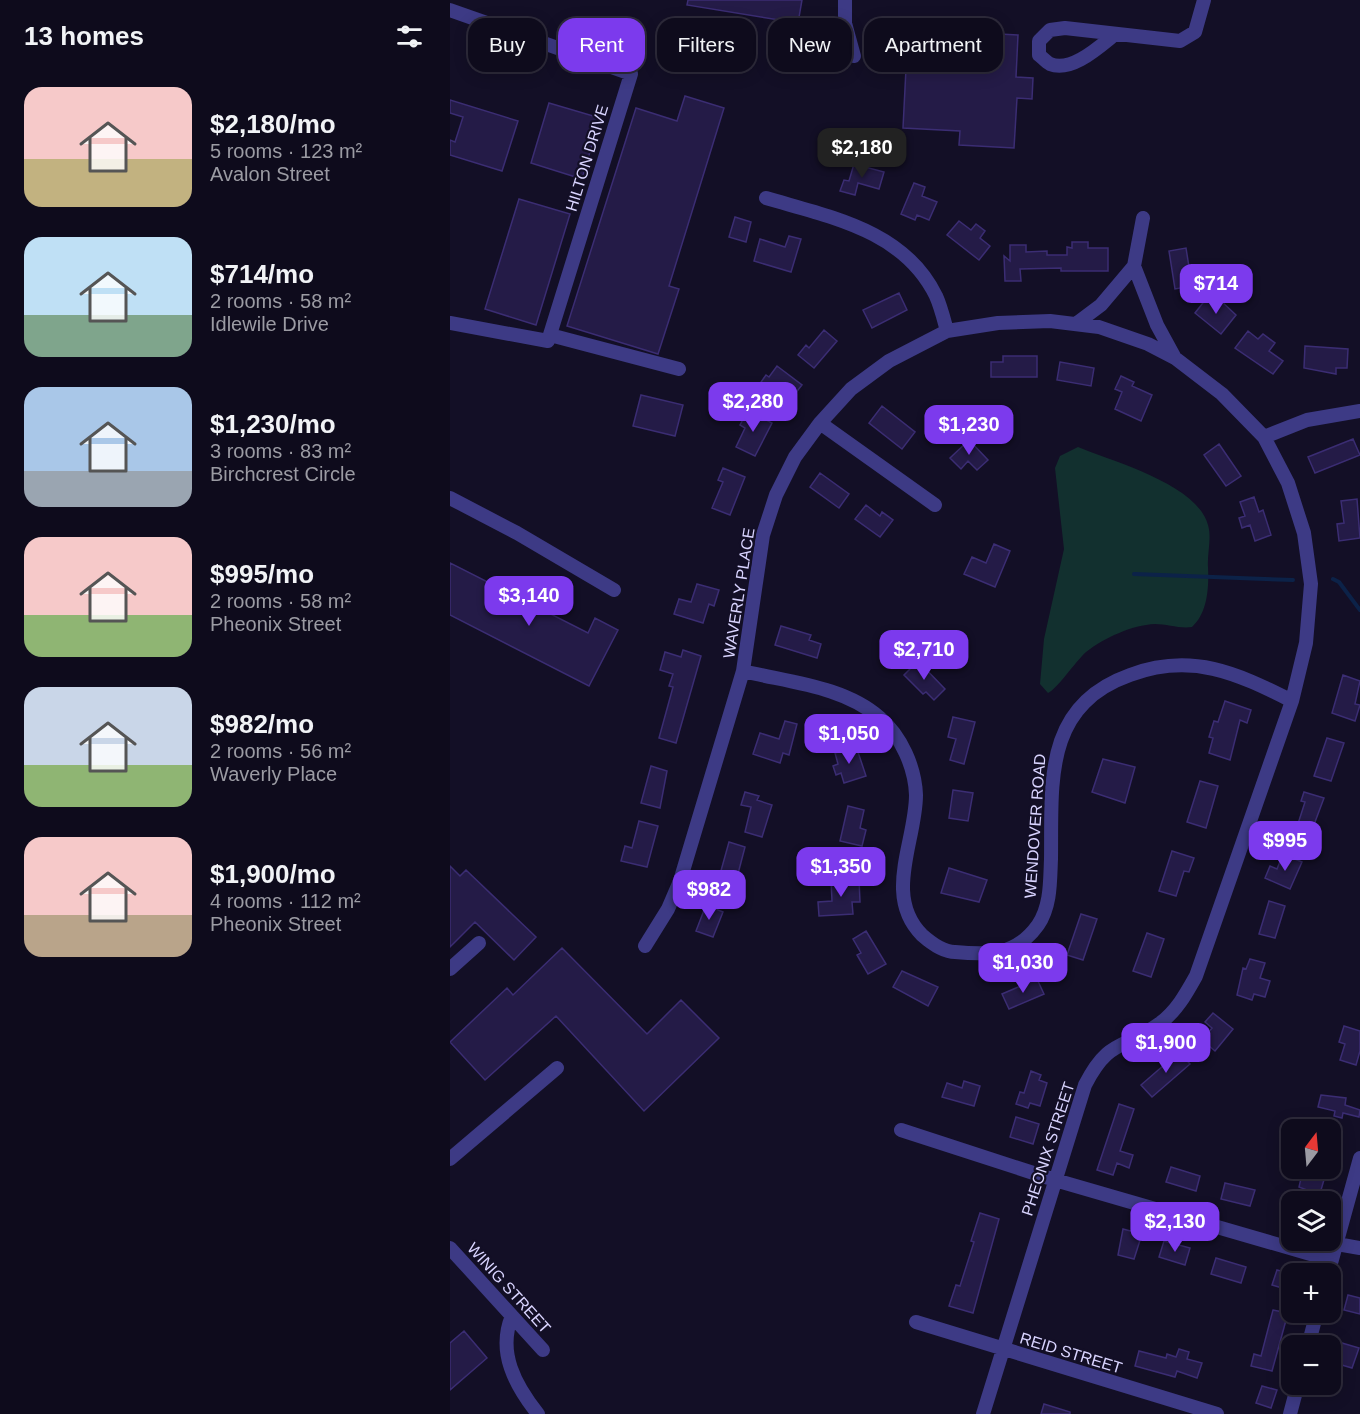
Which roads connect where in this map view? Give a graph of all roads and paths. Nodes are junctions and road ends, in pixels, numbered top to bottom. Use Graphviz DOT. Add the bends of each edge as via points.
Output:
graph roads {
  1 [pos="845,0"];
  2 [pos="1204,0"];
  3 [pos="450,10"];
  4 [pos="1114,35"];
  5 [pos="854,56"];
  6 [pos="766,198"];
  7 [pos="1143,218"];
  8 [pos="1134,266"];
  9 [pos="450,323"];
  10 [pos="1077,323"];
  11 [pos="947,332"];
  12 [pos="550,334"];
  13 [pos="1175,358"];
  14 [pos="679,369"];
  15 [pos="1360,411"];
  16 [pos="820,423"];
  17 [pos="1264,437"];
  18 [pos="450,498"];
  19 [pos="935,505"];
  20 [pos="614,590"];
  21 [pos="742,671"];
  22 [pos="1292,700"];
  23 [pos="479,943"];
  24 [pos="645,946"];
  25 [pos="450,969"];
  26 [pos="557,1068"];
  27 [pos="901,1130"];
  28 [pos="1360,1158"];
  29 [pos="450,1159"];
  30 [pos="1055,1180"];
  31 [pos="1341,1229"];
  32 [pos="1341,1245"];
  33 [pos="1360,1248"];
  34 [pos="453,1257"];
  35 [pos="1317,1263"];
  36 [pos="512,1316"];
  37 [pos="916,1322"];
  38 [pos="543,1350"];
  39 [pos="1003,1350"];
  40 [pos="1295,1395"];
  41 [pos="538,1414"];
  42 [pos="983,1414"];
  43 [pos="1216,1414"];
  44 [pos="1290,1414"];
  1 -- 5 [label="street"];
  2 -- 4 [label="street" via="1195,32 1180,41"];
  3 -- 12 [label="street, HILTON DRIVE" via="631,74"];
  4 -- 4 [label="street" via="1065,28 1050,30 1039,41 1039,55 1050,64 1065,65 1091,53"];
  6 -- 11 [label="street" via="858,226 890,242 922,274 936,297"];
  7 -- 8 [label="street"];
  8 -- 10 [label="street" via="1101,305"];
  8 -- 13 [label="street" via="1157,325"];
  9 -- 12 [label="street" via="548,341"];
  10 -- 11 [label="street, WAVERLY PLACE" via="998,323"];
  10 -- 13 [label="street, WAVERLY PLACE" via="1121,332"];
  11 -- 16 [label="street, WAVERLY PLACE" via="889,361 851,389"];
  12 -- 14 [label="street"];
  13 -- 17 [label="street, PHEONIX STREET" via="1222,394"];
  15 -- 17 [label="street" via="1307,420"];
  16 -- 19 [label="street"];
  16 -- 21 [label="street, WAVERLY PLACE" via="795,457 776,495 763,535"];
  17 -- 22 [label="street, PHEONIX STREET" via="1288,483 1304,532 1311,584 1306,643"];
  18 -- 20 [label="street"];
  21 -- 22 [label="street, WENDOVER ROAD" via="857,702 880,718 898,739 910,765 916,792 903,869 905,906 914,927 930,943 951,952 997,954 1020,943 1038,924 1048,900 1056,749 1068,723 1086,699 1111,681 1149,668 1188,664 1228,670"];
  21 -- 24 [label="street, WAVERLY PLACE" via="680,881"];
  22 -- 30 [label="street, PHEONIX STREET" via="1196,976 1181,1003 1159,1024 1111,1048 1095,1064"];
  23 -- 25 [label="street"];
  26 -- 29 [label="street"];
  27 -- 30 [label="street"];
  28 -- 31 [label="street"];
  30 -- 35 [label="street"];
  30 -- 39 [label="street, PHEONIX STREET"];
  32 -- 33 [label="street"];
  34 -- 36 [label="street, WINIG STREET"];
  36 -- 38 [label="street, WINIG STREET"];
  36 -- 41 [label="street" via="505,1344 508,1362"];
  37 -- 39 [label="street, REID STREET"];
  39 -- 42 [label="street, PHEONIX STREET"];
  39 -- 43 [label="street, REID STREET"];
  40 -- 44 [label="street"];
}
